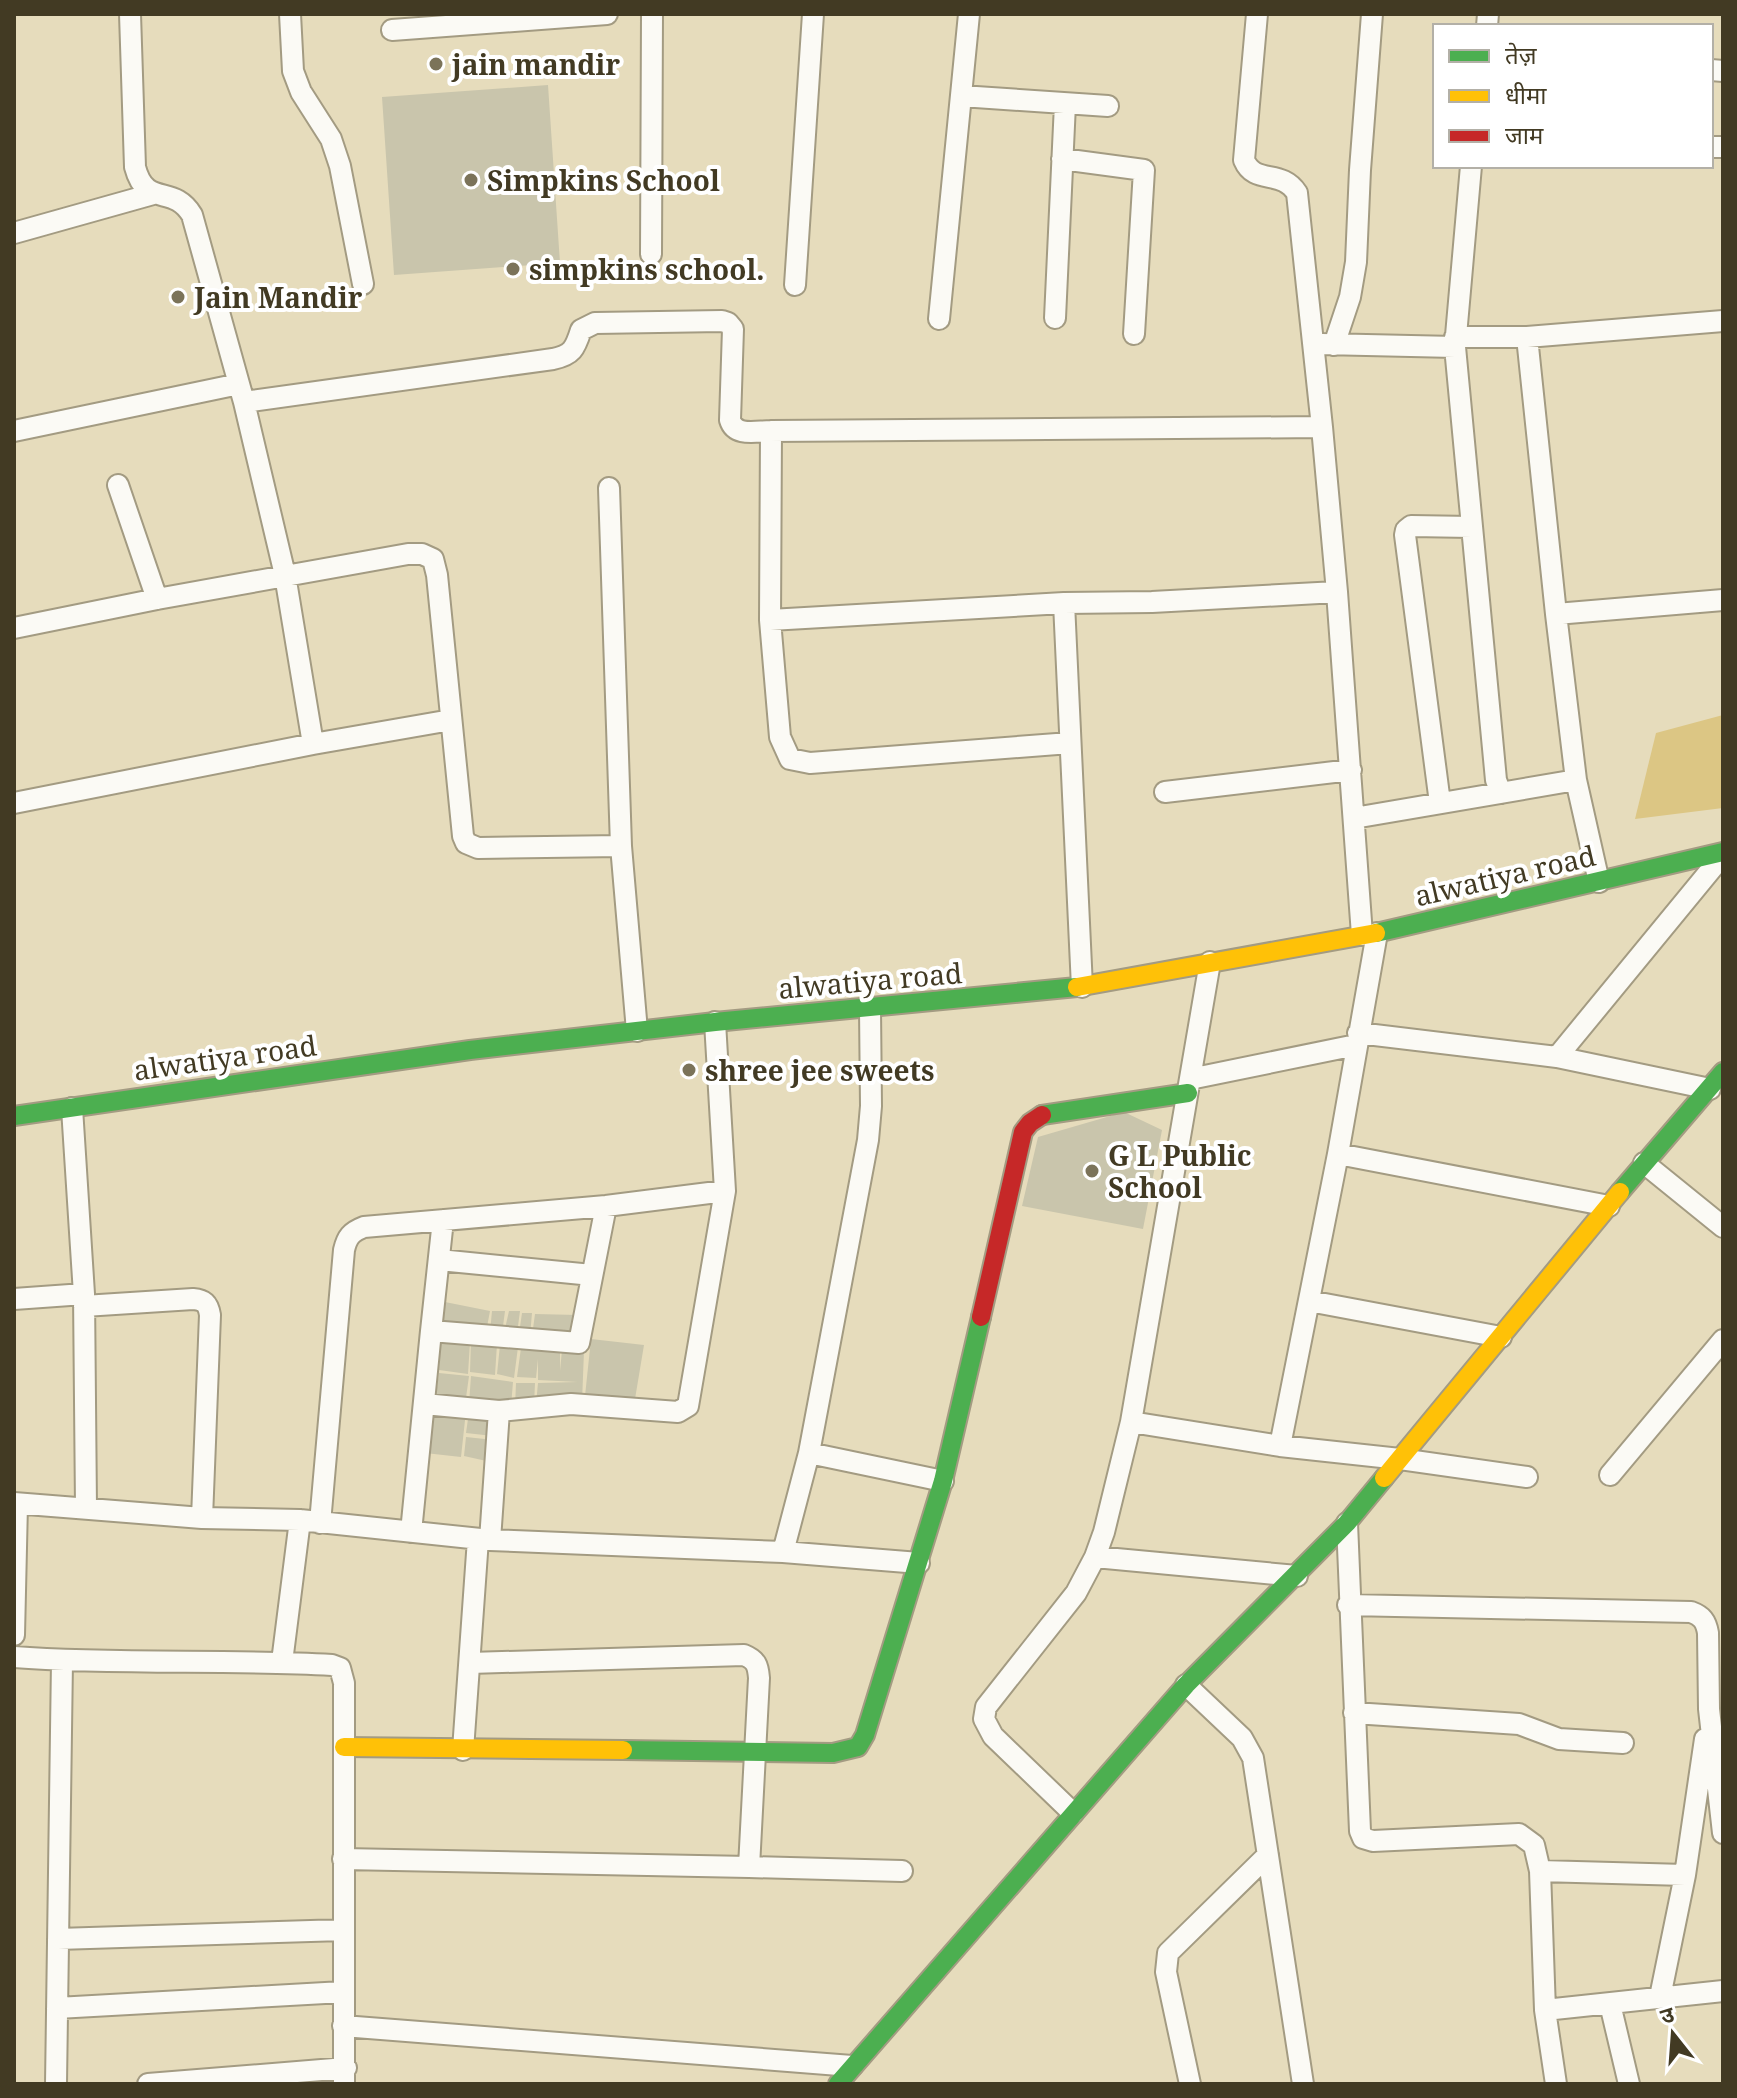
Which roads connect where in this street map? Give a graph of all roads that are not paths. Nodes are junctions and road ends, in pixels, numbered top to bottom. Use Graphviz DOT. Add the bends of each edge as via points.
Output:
graph roads {
  1 [pos="130,14"];
  2 [pos="290,14"];
  3 [pos="607,14"];
  4 [pos="652,14"];
  5 [pos="813,14"];
  6 [pos="969,14"];
  7 [pos="1257,14"];
  8 [pos="1372,14"];
  9 [pos="392,30"];
  10 [pos="961,96"];
  11 [pos="1065,104"];
  12 [pos="1108,106"];
  13 [pos="1062,159"];
  14 [pos="1471,168"];
  15 [pos="153,194"];
  16 [pos="14,233"];
  17 [pos="651,254"];
  18 [pos="363,284"];
  19 [pos="795,285"];
  20 [pos="1055,318"];
  21 [pos="939,319"];
  22 [pos="1723,321"];
  23 [pos="1134,334"];
  24 [pos="1527,337"];
  25 [pos="1455,342"];
  26 [pos="1324,344"];
  27 [pos="242,393"];
  28 [pos="1322,427"];
  29 [pos="14,431"];
  30 [pos="771,431"];
  31 [pos="118,485"];
  32 [pos="609,488"];
  33 [pos="1472,527"];
  34 [pos="285,575"];
  35 [pos="1337,592"];
  36 [pos="157,599"];
  37 [pos="1723,600"];
  38 [pos="1064,603"];
  39 [pos="1556,614"];
  40 [pos="770,620"];
  41 [pos="14,628"];
  42 [pos="451,720"];
  43 [pos="1070,743"];
  44 [pos="313,744"];
  45 [pos="1351,770"];
  46 [pos="1576,780"];
  47 [pos="1165,792"];
  48 [pos="1501,793"];
  49 [pos="14,803"];
  50 [pos="1440,803"];
  51 [pos="1354,818"];
  52 [pos="621,846"];
  53 [pos="1723,853"];
  54 [pos="1599,882"];
  55 [pos="1370,934"];
  56 [pos="1210,962"];
  57 [pos="1082,987"];
  58 [pos="870,1009"];
  59 [pos="715,1022"];
  60 [pos="637,1031"];
  61 [pos="1357,1039"];
  62 [pos="1557,1057"];
  63 [pos="1717,1080"];
  64 [pos="1189,1086"];
  65 [pos="72,1108"];
  66 [pos="14,1116"];
  67 [pos="1338,1154"];
  68 [pos="1644,1163"];
  69 [pos="725,1191"];
  70 [pos="606,1206"];
  71 [pos="1609,1206"];
  72 [pos="443,1220"];
  73 [pos="1723,1227"];
  74 [pos="439,1260"];
  75 [pos="592,1275"];
  76 [pos="14,1299"];
  77 [pos="84,1300"];
  78 [pos="1309,1301"];
  79 [pos="431,1331"];
  80 [pos="1501,1337"];
  81 [pos="1723,1340"];
  82 [pos="424,1404"];
  83 [pos="499,1411"];
  84 [pos="1131,1422"];
  85 [pos="1280,1446"];
  86 [pos="809,1453"];
  87 [pos="1400,1459"];
  88 [pos="1610,1475"];
  89 [pos="1527,1477"];
  90 [pos="943,1481"];
  91 [pos="16,1504"];
  92 [pos="86,1508"];
  93 [pos="202,1518"];
  94 [pos="310,1522"];
  95 [pos="1347,1523"];
  96 [pos="411,1532"];
  97 [pos="484,1540"];
  98 [pos="783,1552"];
  99 [pos="1095,1557"];
  100 [pos="919,1563"];
  101 [pos="1297,1576"];
  102 [pos="1348,1605"];
  103 [pos="14,1635"];
  104 [pos="14,1657"];
  105 [pos="62,1661"];
  106 [pos="282,1662"];
  107 [pos="470,1663"];
  108 [pos="1186,1685"];
  109 [pos="1716,1709"];
  110 [pos="1354,1713"];
  111 [pos="1623,1743"];
  112 [pos="344,1747"];
  113 [pos="463,1750"];
  114 [pos="755,1752"];
  115 [pos="1073,1813"];
  116 [pos="1723,1833"];
  117 [pos="1268,1855"];
  118 [pos="343,1859"];
  119 [pos="749,1867"];
  120 [pos="902,1871"];
  121 [pos="1540,1871"];
  122 [pos="1685,1875"];
  123 [pos="343,1930"];
  124 [pos="58,1939"];
  125 [pos="1723,1991"];
  126 [pos="343,1992"];
  127 [pos="1660,1997"];
  128 [pos="1610,2004"];
  129 [pos="57,2008"];
  130 [pos="1545,2010"];
  131 [pos="343,2026"];
  132 [pos="852,2066"];
  133 [pos="345,2076"];
  134 [pos="56,2084"];
  135 [pos="148,2084"];
  136 [pos="838,2084"];
  137 [pos="1190,2084"];
  138 [pos="1303,2084"];
  139 [pos="1556,2084"];
  140 [pos="1629,2084"];
  1 -- 15 [label="street" via="135,167"];
  2 -- 18 [label="street" via="293,71 340,166"];
  3 -- 9 [label="street"];
  4 -- 17 [label="street"];
  5 -- 19 [label="street"];
  6 -- 10 [label="street"];
  7 -- 26 [label="street" via="1244,160 1248,170 1291,183 1297,193"];
  8 -- 26 [label="street" via="1356,262 1350,297"];
  10 -- 11 [label="street"];
  10 -- 21 [label="street"];
  11 -- 12 [label="street"];
  11 -- 13 [label="street"];
  13 -- 20 [label="street"];
  13 -- 23 [label="street" via="1144,170"];
  14 -- 25 [label="street"];
  15 -- 16 [label="street"];
  15 -- 27 [label="street" via="178,198 192,215"];
  22 -- 24 [label="street"];
  24 -- 25 [label="street"];
  24 -- 39 [label="street"];
  25 -- 26 [label="street"];
  25 -- 33 [label="street"];
  26 -- 28 [label="street"];
  27 -- 29 [label="street"];
  27 -- 30 [label="street" via="553,359 568,356 581,330 595,323 722,321 733,329 732,427"];
  27 -- 34 [label="street"];
  28 -- 30 [label="street"];
  28 -- 35 [label="street"];
  30 -- 40 [label="street"];
  31 -- 36 [label="street"];
  32 -- 52 [label="street"];
  33 -- 48 [label="street"];
  33 -- 50 [label="street" via="1411,526 1405,535"];
  34 -- 36 [label="street"];
  34 -- 42 [label="street" via="408,554 433,559"];
  34 -- 44 [label="street"];
  35 -- 38 [label="street"];
  35 -- 45 [label="street"];
  36 -- 41 [label="street"];
  37 -- 39 [label="street"];
  38 -- 40 [label="street"];
  38 -- 43 [label="street"];
  39 -- 46 [label="street"];
  40 -- 43 [label="street" via="780,737 790,759 810,763"];
  42 -- 44 [label="street"];
  42 -- 52 [label="street" via="466,843 478,848"];
  43 -- 57 [label="street"];
  44 -- 49 [label="street"];
  45 -- 47 [label="street"];
  45 -- 51 [label="street"];
  46 -- 48 [label="street"];
  46 -- 54 [label="street"];
  48 -- 50 [label="street"];
  50 -- 51 [label="street"];
  51 -- 55 [label="street"];
  52 -- 60 [label="street"];
  53 -- 54 [label="street, alwatiya road"];
  53 -- 62 [label="street"];
  54 -- 55 [label="street, alwatiya road"];
  55 -- 56 [label="street, alwatiya road"];
  55 -- 61 [label="street"];
  56 -- 57 [label="street, alwatiya road"];
  56 -- 64 [label="street"];
  57 -- 58 [label="street, alwatiya road"];
  58 -- 59 [label="street, alwatiya road"];
  58 -- 86 [label="street" via="868,1140"];
  59 -- 60 [label="street, alwatiya road"];
  59 -- 69 [label="street"];
  60 -- 65 [label="street, alwatiya road"];
  61 -- 62 [label="street"];
  61 -- 64 [label="street"];
  61 -- 67 [label="street"];
  62 -- 63 [label="street"];
  63 -- 68 [label="street"];
  64 -- 84 [label="street"];
  64 -- 90 [label="street" via="1044,1114 1023,1132"];
  65 -- 66 [label="street, alwatiya road"];
  65 -- 77 [label="street"];
  67 -- 71 [label="street"];
  67 -- 78 [label="street"];
  68 -- 71 [label="street"];
  68 -- 73 [label="street"];
  69 -- 70 [label="street"];
  69 -- 83 [label="street" via="688,1406 678,1412 571,1404"];
  70 -- 72 [label="street"];
  70 -- 75 [label="street"];
  71 -- 80 [label="street"];
  72 -- 74 [label="street"];
  72 -- 94 [label="street" via="364,1227 347,1238"];
  74 -- 75 [label="street"];
  74 -- 79 [label="street"];
  75 -- 79 [label="street" via="579,1343"];
  76 -- 77 [label="street"];
  77 -- 92 [label="street"];
  77 -- 93 [label="street" via="193,1299 208,1305"];
  78 -- 80 [label="street"];
  78 -- 85 [label="street"];
  79 -- 82 [label="street"];
  80 -- 87 [label="street"];
  81 -- 88 [label="street"];
  82 -- 83 [label="street"];
  82 -- 96 [label="street"];
  83 -- 97 [label="street"];
  84 -- 85 [label="street"];
  84 -- 99 [label="street"];
  85 -- 87 [label="street"];
  86 -- 90 [label="street"];
  86 -- 98 [label="street"];
  87 -- 89 [label="street"];
  87 -- 95 [label="street"];
  90 -- 100 [label="street"];
  91 -- 92 [label="street"];
  91 -- 103 [label="street"];
  92 -- 93 [label="street"];
  93 -- 94 [label="street"];
  94 -- 96 [label="street"];
  94 -- 106 [label="street"];
  95 -- 101 [label="street"];
  95 -- 102 [label="street"];
  96 -- 97 [label="street"];
  97 -- 98 [label="street"];
  97 -- 107 [label="street"];
  98 -- 100 [label="street"];
  99 -- 101 [label="street"];
  99 -- 115 [label="street" via="1076,1593 986,1707 984,1719 993,1736"];
  100 -- 114 [label="street" via="858,1747 833,1753"];
  101 -- 108 [label="street"];
  102 -- 109 [label="street" via="1691,1612 1706,1623"];
  102 -- 110 [label="street"];
  104 -- 105 [label="street"];
  105 -- 106 [label="street"];
  105 -- 124 [label="street"];
  106 -- 112 [label="street" via="340,1668"];
  107 -- 113 [label="street"];
  107 -- 114 [label="street" via="744,1655 758,1667"];
  108 -- 115 [label="street"];
  108 -- 117 [label="street" via="1249,1748"];
  109 -- 116 [label="street"];
  109 -- 122 [label="street"];
  110 -- 111 [label="street" via="1510,1723 1559,1739"];
  110 -- 121 [label="street" via="1363,1838 1519,1834 1534,1845"];
  112 -- 113 [label="street"];
  112 -- 118 [label="street"];
  113 -- 114 [label="street"];
  114 -- 119 [label="street"];
  115 -- 132 [label="street"];
  117 -- 137 [label="street" via="1168,1953 1166,1972"];
  117 -- 138 [label="street"];
  118 -- 119 [label="street"];
  118 -- 123 [label="street"];
  119 -- 120 [label="street"];
  121 -- 122 [label="street"];
  121 -- 130 [label="street"];
  122 -- 127 [label="street"];
  123 -- 124 [label="street"];
  123 -- 126 [label="street"];
  124 -- 129 [label="street"];
  125 -- 127 [label="street"];
  126 -- 129 [label="street"];
  126 -- 131 [label="street"];
  127 -- 128 [label="street"];
  128 -- 130 [label="street"];
  128 -- 140 [label="street"];
  129 -- 134 [label="street"];
  130 -- 139 [label="street"];
  131 -- 132 [label="street"];
  131 -- 133 [label="street"];
  132 -- 136 [label="street"];
  133 -- 135 [label="street"];
}
